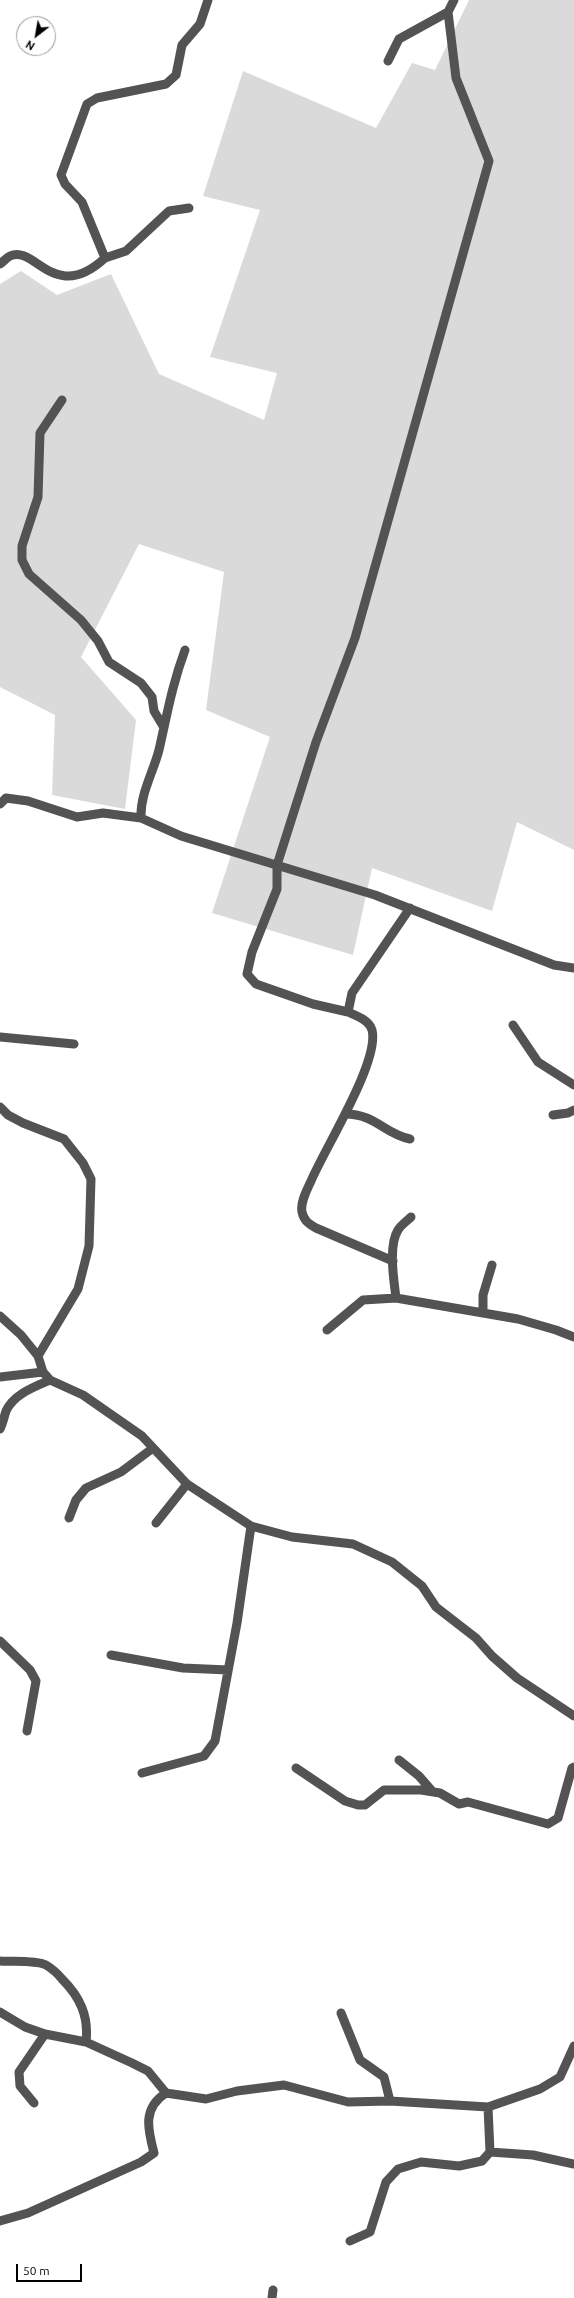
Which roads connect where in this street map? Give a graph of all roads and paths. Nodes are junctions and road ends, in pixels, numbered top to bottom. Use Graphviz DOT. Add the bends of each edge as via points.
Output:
graph roads {
  1 [pos="208,0"];
  2 [pos="454,0"];
  3 [pos="448,12"];
  4 [pos="388,61"];
  5 [pos="188,208"];
  6 [pos="105,258"];
  7 [pos="0,264"];
  8 [pos="62,400"];
  9 [pos="185,650"];
  10 [pos="163,726"];
  11 [pos="0,804"];
  12 [pos="141,818"];
  13 [pos="277,865"];
  14 [pos="410,908"];
  15 [pos="574,968"];
  16 [pos="348,1012"];
  17 [pos="513,1025"];
  18 [pos="0,1037"];
  19 [pos="74,1044"];
  20 [pos="574,1085"];
  21 [pos="0,1107"];
  22 [pos="574,1110"];
  23 [pos="345,1114"];
  24 [pos="553,1115"];
  25 [pos="410,1139"];
  26 [pos="411,1217"];
  27 [pos="393,1261"];
  28 [pos="492,1265"];
  29 [pos="396,1298"];
  30 [pos="483,1313"];
  31 [pos="0,1316"];
  32 [pos="327,1330"];
  33 [pos="574,1338"];
  34 [pos="38,1356"];
  35 [pos="44,1372"];
  36 [pos="0,1376"];
  37 [pos="50,1380"];
  38 [pos="0,1429"];
  39 [pos="153,1448"];
  40 [pos="187,1484"];
  41 [pos="69,1518"];
  42 [pos="156,1523"];
  43 [pos="251,1526"];
  44 [pos="0,1641"];
  45 [pos="111,1655"];
  46 [pos="228,1670"];
  47 [pos="574,1716"];
  48 [pos="27,1731"];
  49 [pos="399,1760"];
  50 [pos="574,1767"];
  51 [pos="296,1768"];
  52 [pos="142,1773"];
  53 [pos="432,1791"];
  54 [pos="0,1961"];
  55 [pos="0,2012"];
  56 [pos="341,2013"];
  57 [pos="46,2034"];
  58 [pos="86,2042"];
  59 [pos="574,2046"];
  60 [pos="166,2093"];
  61 [pos="390,2101"];
  62 [pos="34,2104"];
  63 [pos="488,2108"];
  64 [pos="490,2152"];
  65 [pos="574,2164"];
  66 [pos="0,2221"];
  67 [pos="350,2241"];
  1 -- 6 [label="street" via="200,24 182,45 173,80 166,84 91,100 81,114 61,175 65,184 82,202"];
  2 -- 3 [label="street"];
  3 -- 4 [label="street" via="399,39"];
  3 -- 13 [label="street" via="456,78 489,162 355,638 316,742"];
  5 -- 6 [label="street" via="169,211 126,251"];
  6 -- 7 [label="street" via="93,270 67,277 53,274 19,255 10,256"];
  8 -- 10 [label="street" via="40,433 38,497 22,546 22,560 29,574 81,620 109,662 145,688 152,697 154,711"];
  9 -- 10 [label="street" via="172,685"];
  10 -- 12 [label="street" via="159,752 140,807"];
  11 -- 12 [label="street" via="6,798 28,801 77,817 103,813"];
  12 -- 13 [label="street" via="181,836"];
  13 -- 14 [label="street"];
  13 -- 16 [label="street" via="277,889 252,952 247,974 256,984 313,1004"];
  14 -- 15 [label="street" via="554,964"];
  14 -- 16 [label="street" via="352,993"];
  16 -- 23 [label="street" via="366,1021 372,1029 372,1041 371,1055"];
  17 -- 20 [label="street" via="538,1062"];
  18 -- 19 [label="street"];
  21 -- 34 [label="street" via="23,1123 64,1140 83,1163 91,1179 89,1246 78,1289"];
  22 -- 24 [label="street"];
  23 -- 25 [label="street" via="366,1116 402,1138"];
  23 -- 27 [label="street" via="317,1167 304,1197 302,1212 306,1221 316,1228"];
  26 -- 27 [label="street" via="398,1230"];
  27 -- 29 [label="street"];
  28 -- 30 [label="street" via="483,1295"];
  29 -- 30 [label="street"];
  29 -- 32 [label="street" via="363,1300"];
  30 -- 33 [label="street" via="518,1319"];
  31 -- 34 [label="street" via="21,1335"];
  34 -- 35 [label="street"];
  35 -- 36 [label="street"];
  35 -- 37 [label="street"];
  37 -- 38 [label="street" via="26,1391 14,1400"];
  37 -- 39 [label="street" via="83,1395 142,1436"];
  39 -- 40 [label="street"];
  39 -- 41 [label="street" via="120,1472 86,1488 76,1500"];
  40 -- 42 [label="street"];
  40 -- 43 [label="street"];
  43 -- 46 [label="street"];
  43 -- 47 [label="street" via="292,1537 353,1544 392,1562 422,1586 436,1607 476,1638 517,1678"];
  44 -- 48 [label="street" via="30,1670 36,1681"];
  45 -- 46 [label="street" via="183,1668"];
  46 -- 52 [label="street" via="215,1741 204,1756"];
  49 -- 53 [label="street" via="419,1776"];
  50 -- 53 [label="street" via="568,1779 558,1818 548,1824 468,1802 459,1804"];
  51 -- 53 [label="street" via="345,1801 358,1805 366,1805 384,1790"];
  54 -- 58 [label="street" via="46,1965 59,1976 83,2006"];
  55 -- 57 [label="street"];
  56 -- 61 [label="street" via="360,2060 384,2077"];
  57 -- 58 [label="street"];
  57 -- 62 [label="street" via="19,2072 20,2086"];
  58 -- 60 [label="street" via="148,2071"];
  59 -- 63 [label="street" via="560,2077 540,2089"];
  60 -- 61 [label="street" via="206,2099 237,2091 284,2085 348,2102"];
  60 -- 66 [label="street" via="157,2099 147,2125 154,2153 141,2162 28,2213"];
  61 -- 63 [label="street"];
  63 -- 64 [label="street"];
  64 -- 65 [label="street" via="533,2155"];
  64 -- 67 [label="street" via="482,2161 459,2166 421,2162 398,2169 386,2182 370,2232"];
}
